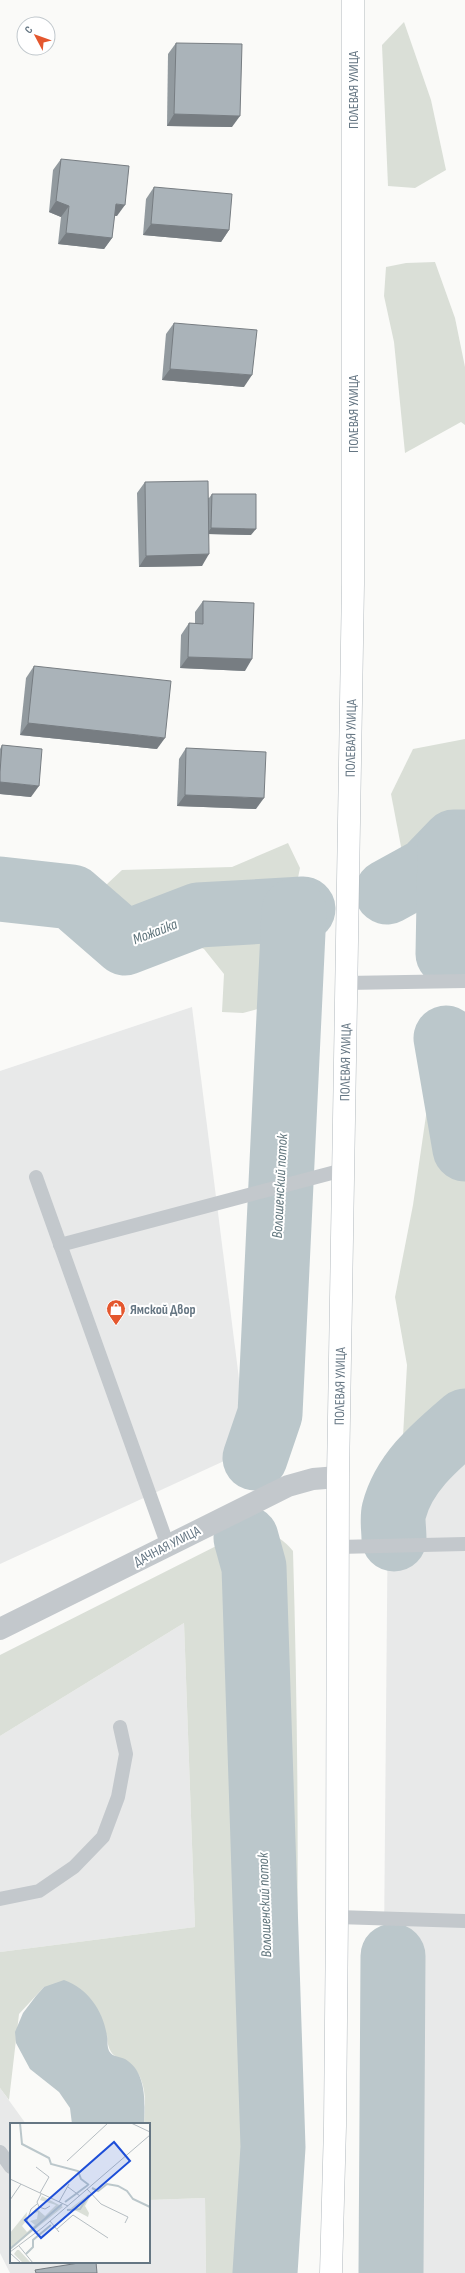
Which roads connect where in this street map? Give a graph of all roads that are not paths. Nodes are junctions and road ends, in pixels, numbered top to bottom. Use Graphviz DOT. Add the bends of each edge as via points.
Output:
graph roads {
  1 [pos="353,0"];
  2 [pos="465,981"];
  3 [pos="346,983"];
  4 [pos="343,1170"];
  5 [pos="36,1177"];
  6 [pos="60,1245"];
  7 [pos="338,1477"];
  8 [pos="465,1544"];
  9 [pos="168,1546"];
  10 [pos="338,1547"];
  11 [pos="0,1628"];
  12 [pos="120,1726"];
  13 [pos="0,1899"];
  14 [pos="337,1917"];
  15 [pos="465,1921"];
  16 [pos="0,2152"];
  17 [pos="10,2166"];
  18 [pos="330,2273"];
  1 -- 3 [label="main road, ПОЛЕВАЯ УЛИЦА" via="353,584"];
  2 -- 3 [label="lane"];
  3 -- 4 [label="main road, ПОЛЕВАЯ УЛИЦА"];
  4 -- 6 [label="lane"];
  4 -- 7 [label="main road, ПОЛЕВАЯ УЛИЦА"];
  5 -- 6 [label="lane"];
  6 -- 9 [label="lane"];
  7 -- 9 [label="street, ДАЧНАЯ УЛИЦА" via="313,1479 288,1486"];
  7 -- 10 [label="main road, ПОЛЕВАЯ УЛИЦА"];
  8 -- 10 [label="lane"];
  9 -- 11 [label="street, ДАЧНАЯ УЛИЦА"];
  10 -- 14 [label="main road, ПОЛЕВАЯ УЛИЦА"];
  12 -- 13 [label="lane" via="126,1754 118,1797 103,1837 74,1867 39,1891"];
  14 -- 15 [label="lane"];
  14 -- 18 [label="main road, ПОЛЕВАЯ УЛИЦА" via="335,2126"];
  16 -- 17 [label="lane"];
}
